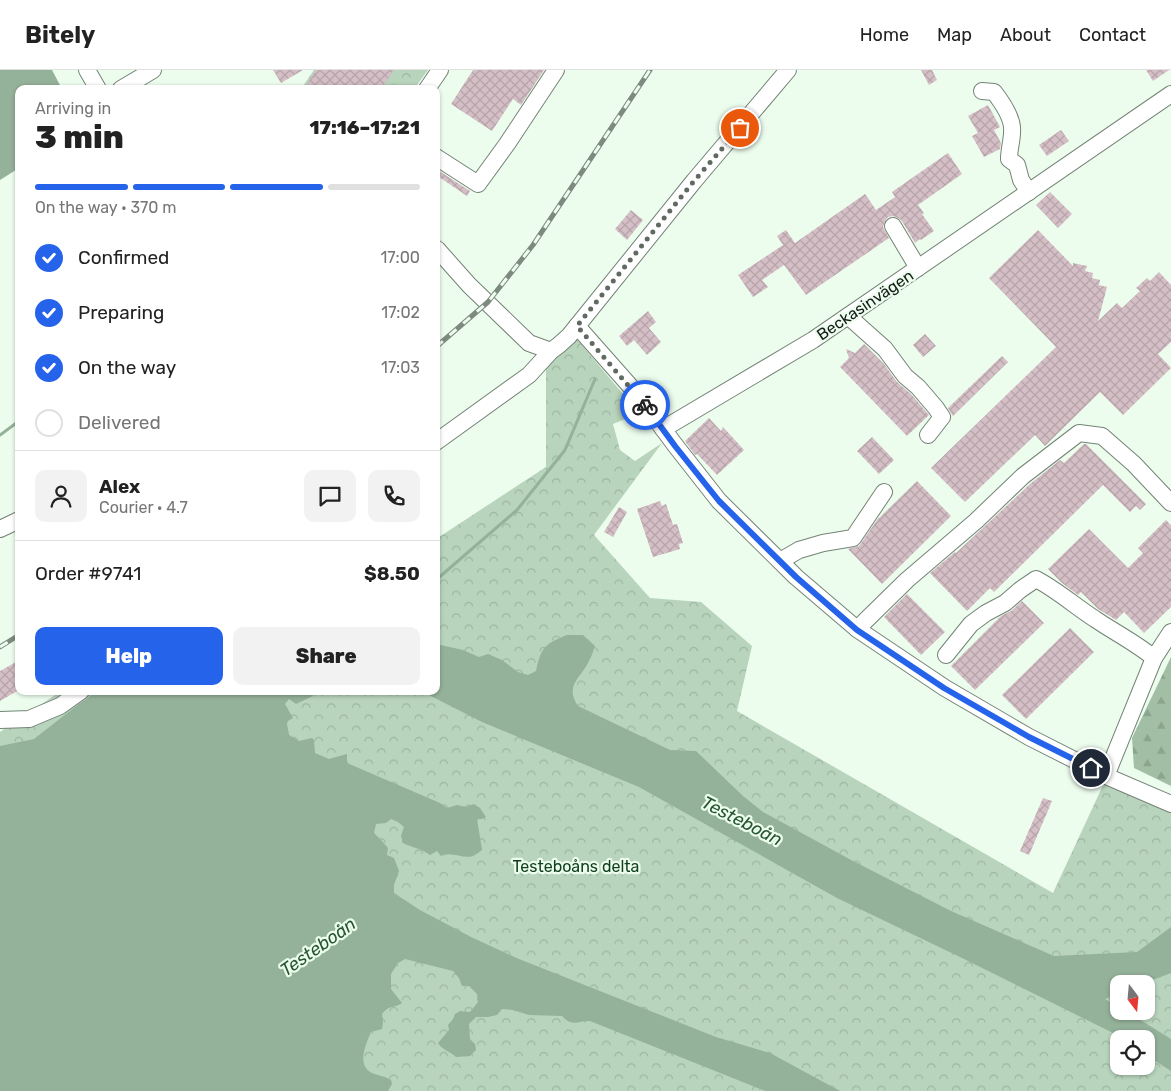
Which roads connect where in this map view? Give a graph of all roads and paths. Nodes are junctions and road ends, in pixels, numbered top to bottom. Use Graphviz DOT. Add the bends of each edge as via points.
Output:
graph roads {
  1 [pos="86,70"];
  2 [pos="153,70"];
  3 [pos="440,70"];
  4 [pos="556,70"];
  5 [pos="788,70"];
  6 [pos="95,85"];
  7 [pos="128,85"];
  8 [pos="430,85"];
  9 [pos="982,91"];
  10 [pos="1171,94"];
  11 [pos="440,160"];
  12 [pos="1028,192"];
  13 [pos="893,226"];
  14 [pos="440,252"];
  15 [pos="918,268"];
  16 [pos="848,316"];
  17 [pos="577,326"];
  18 [pos="551,351"];
  19 [pos="663,429"];
  20 [pos="928,434"];
  21 [pos="440,439"];
  22 [pos="884,492"];
  23 [pos="1171,504"];
  24 [pos="15,522"];
  25 [pos="0,529"];
  26 [pos="780,561"];
  27 [pos="857,630"];
  28 [pos="1171,632"];
  29 [pos="946,655"];
  30 [pos="1154,658"];
  31 [pos="75,695"];
  32 [pos="0,720"];
  33 [pos="1106,776"];
  34 [pos="1171,804"];
  1 -- 6 [label="street"];
  2 -- 7 [label="street"];
  3 -- 8 [label="street"];
  4 -- 11 [label="street" via="478,184"];
  5 -- 17 [label="street"];
  9 -- 12 [label="street" via="994,92 1012,125 1009,159 1016,166"];
  10 -- 12 [label="street, Beckasinvägen"];
  12 -- 15 [label="street, Beckasinvägen"];
  13 -- 15 [label="street"];
  14 -- 18 [label="street" via="529,343"];
  15 -- 16 [label="street, Beckasinvägen"];
  16 -- 19 [label="street, Beckasinvägen"];
  16 -- 20 [label="street" via="885,349 905,376 936,408 942,417"];
  17 -- 18 [label="street"];
  17 -- 19 [label="street" via="638,395"];
  18 -- 21 [label="street" via="529,375"];
  19 -- 26 [label="street" via="719,501"];
  22 -- 26 [label="street" via="853,538 799,550"];
  23 -- 27 [label="street" via="1134,464 1102,436 1079,433 1023,476 907,580"];
  24 -- 25 [label="street"];
  26 -- 27 [label="street"];
  27 -- 33 [label="street" via="944,688"];
  28 -- 30 [label="street"];
  29 -- 30 [label="street" via="971,624 1036,580"];
  30 -- 33 [label="street"];
  31 -- 32 [label="street" via="60,706 29,719"];
  33 -- 34 [label="street"];
}
